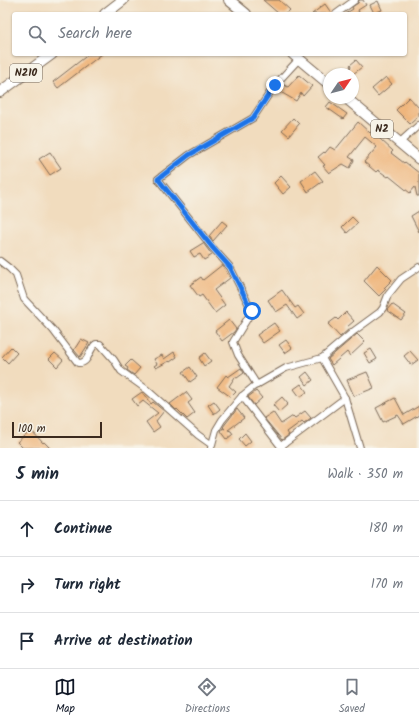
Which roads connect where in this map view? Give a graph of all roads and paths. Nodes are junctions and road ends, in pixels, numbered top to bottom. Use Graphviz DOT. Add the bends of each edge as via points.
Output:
graph roads {
  1 [pos="122,0"];
  2 [pos="229,0"];
  3 [pos="355,0"];
  4 [pos="107,12"];
  5 [pos="244,12"];
  6 [pos="339,12"];
  7 [pos="49,56"];
  8 [pos="296,56"];
  9 [pos="323,79"];
  10 [pos="0,92"];
  11 [pos="353,104"];
  12 [pos="419,125"];
  13 [pos="399,143"];
  14 [pos="419,159"];
  15 [pos="0,261"];
  16 [pos="419,267"];
  17 [pos="322,358"];
  18 [pos="257,385"];
  19 [pos="242,396"];
  20 [pos="345,398"];
  21 [pos="212,446"];
  22 [pos="281,447"];
  23 [pos="360,448"];
  1 -- 4 [label="highway"];
  2 -- 5 [label="highway"];
  3 -- 6 [label="street"];
  7 -- 10 [label="highway, N210"];
  8 -- 9 [label="highway"];
  8 -- 18 [label="street" via="253,118 189,155 158,179 230,267 252,311 233,342"];
  11 -- 13 [label="highway, N2"];
  12 -- 13 [label="street"];
  13 -- 14 [label="highway, N2"];
  15 -- 21 [label="street" via="16,275 24,299 53,330 78,363 85,361 94,346 100,344 121,372 146,388"];
  16 -- 17 [label="street" via="401,279 388,295 380,312"];
  17 -- 18 [label="street" via="286,368"];
  17 -- 20 [label="street"];
  18 -- 19 [label="street"];
  19 -- 21 [label="street" via="222,420 216,430"];
  19 -- 22 [label="street"];
  20 -- 22 [label="street"];
  20 -- 23 [label="street"];
}
